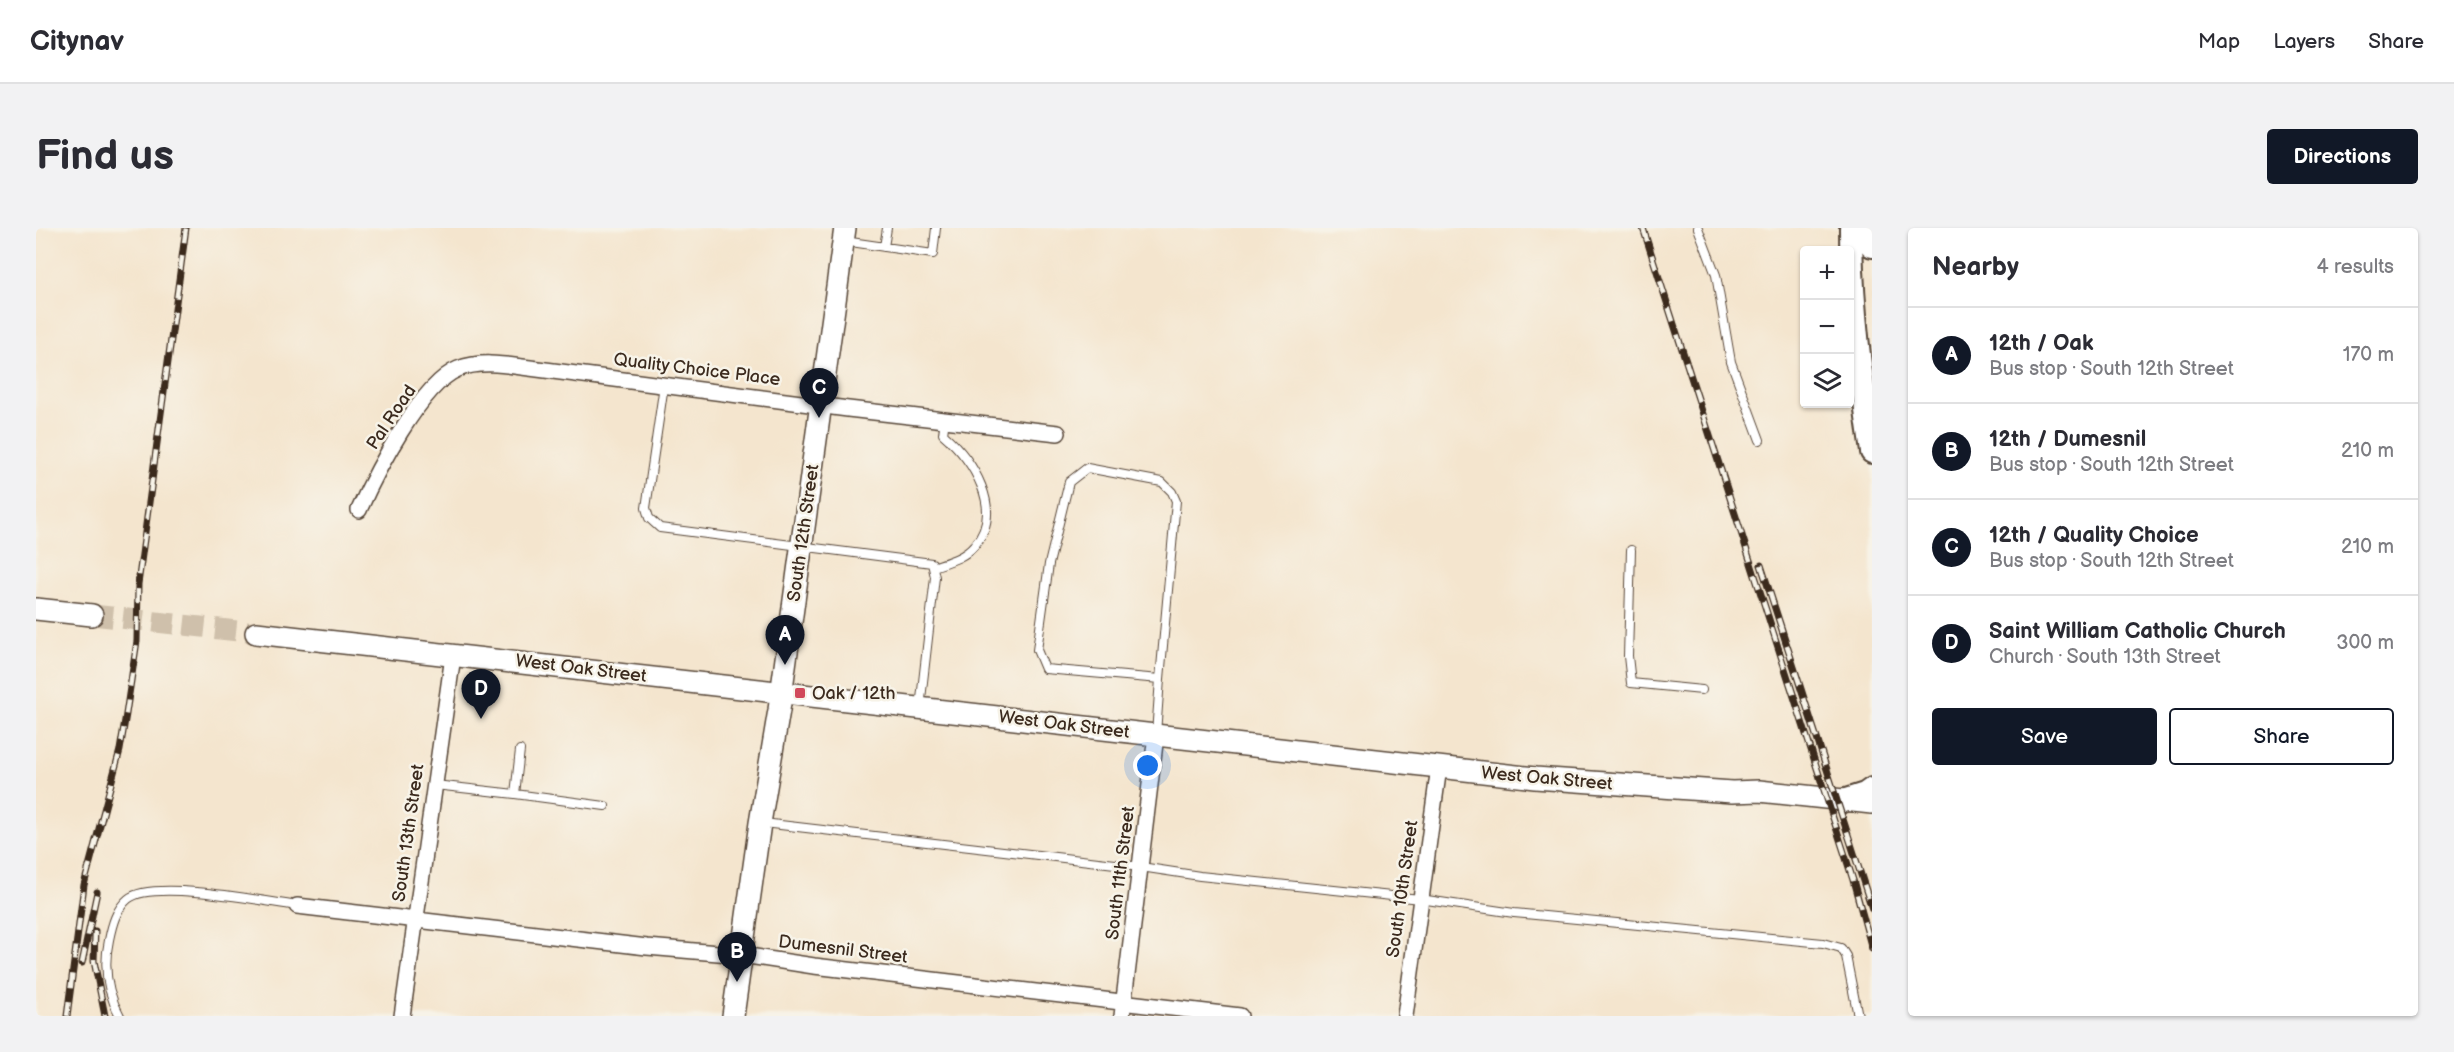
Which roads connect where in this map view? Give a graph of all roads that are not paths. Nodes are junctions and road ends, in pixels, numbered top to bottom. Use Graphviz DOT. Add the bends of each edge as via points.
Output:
graph roads {
  1 [pos="887,228"];
  2 [pos="936,228"];
  3 [pos="1698,228"];
  4 [pos="1851,228"];
  5 [pos="1870,228"];
  6 [pos="844,235"];
  7 [pos="1872,246"];
  8 [pos="884,247"];
  9 [pos="474,364"];
  10 [pos="664,385"];
  11 [pos="821,405"];
  12 [pos="945,419"];
  13 [pos="1058,433"];
  14 [pos="1760,440"];
  15 [pos="1872,452"];
  16 [pos="359,510"];
  17 [pos="802,546"];
  18 [pos="1631,550"];
  19 [pos="933,567"];
  20 [pos="36,609"];
  21 [pos="92,615"];
  22 [pos="256,633"];
  23 [pos="453,656"];
  24 [pos="1160,679"];
  25 [pos="1702,690"];
  26 [pos="782,691"];
  27 [pos="920,708"];
  28 [pos="1156,735"];
  29 [pos="520,750"];
  30 [pos="1439,767"];
  31 [pos="435,785"];
  32 [pos="1872,789"];
  33 [pos="515,794"];
  34 [pos="1844,801"];
  35 [pos="1872,803"];
  36 [pos="605,806"];
  37 [pos="760,823"];
  38 [pos="1141,867"];
  39 [pos="1420,899"];
  40 [pos="297,906"];
  41 [pos="416,920"];
  42 [pos="742,955"];
  43 [pos="1123,1009"];
  44 [pos="120,1016"];
  45 [pos="402,1016"];
  46 [pos="733,1016"];
  47 [pos="1240,1016"];
  48 [pos="1404,1016"];
  49 [pos="1858,1016"];
  1 -- 8 [label="lane"];
  2 -- 8 [label="lane" via="933,254"];
  3 -- 14 [label="lane" via="1716,275 1731,362"];
  4 -- 15 [label="main road" via="1860,372"];
  5 -- 7 [label="main road"];
  6 -- 8 [label="lane"];
  6 -- 11 [label="main road, South 12th Street"];
  9 -- 10 [label="street, Quality Choice Place"];
  9 -- 16 [label="street, Pal Road" via="456,370 440,382 415,412"];
  10 -- 11 [label="street, Quality Choice Place"];
  10 -- 17 [label="lane" via="646,508 649,518 660,528"];
  11 -- 12 [label="street, Quality Choice Place"];
  11 -- 17 [label="main road, South 12th Street"];
  12 -- 13 [label="street, Quality Choice Place"];
  12 -- 19 [label="lane" via="943,434 956,445 980,479 986,511 982,532 973,547 955,560"];
  17 -- 19 [label="lane" via="932,563"];
  17 -- 26 [label="main road, South 12th Street"];
  18 -- 25 [label="lane" via="1631,683"];
  19 -- 27 [label="lane"];
  20 -- 21 [label="main road"];
  22 -- 23 [label="main road, West Oak Street"];
  23 -- 26 [label="main road, West Oak Street"];
  23 -- 31 [label="street, South 13th Street"];
  24 -- 24 [label="lane" via="1045,669 1039,660 1037,650 1049,564 1066,492 1069,482 1087,468 1162,482 1176,501"];
  24 -- 28 [label="lane"];
  26 -- 27 [label="main road, West Oak Street"];
  26 -- 37 [label="main road, South 12th Street"];
  27 -- 28 [label="main road, West Oak Street"];
  28 -- 30 [label="main road, West Oak Street"];
  28 -- 38 [label="street, South 11th Street"];
  29 -- 33 [label="lane"];
  30 -- 34 [label="main road, West Oak Street"];
  30 -- 39 [label="street, South 10th Street"];
  31 -- 33 [label="lane"];
  31 -- 41 [label="street, South 13th Street"];
  32 -- 34 [label="main road"];
  33 -- 36 [label="lane"];
  34 -- 35 [label="main road, West Oak Street"];
  37 -- 38 [label="lane"];
  37 -- 42 [label="main road, South 12th Street"];
  38 -- 39 [label="lane"];
  38 -- 43 [label="street, South 11th Street"];
  39 -- 48 [label="street, South 10th Street"];
  39 -- 49 [label="lane" via="1514,914 1822,943 1841,948"];
  40 -- 41 [label="street, Dumesnil Street"];
  40 -- 44 [label="lane" via="181,890 146,892 130,898 117,912 106,953 106,982"];
  41 -- 42 [label="street, Dumesnil Street"];
  41 -- 45 [label="street, South 13th Street"];
  42 -- 43 [label="street, Dumesnil Street"];
  42 -- 46 [label="main road, South 12th Street"];
  43 -- 47 [label="street, Dumesnil Street"];
}
